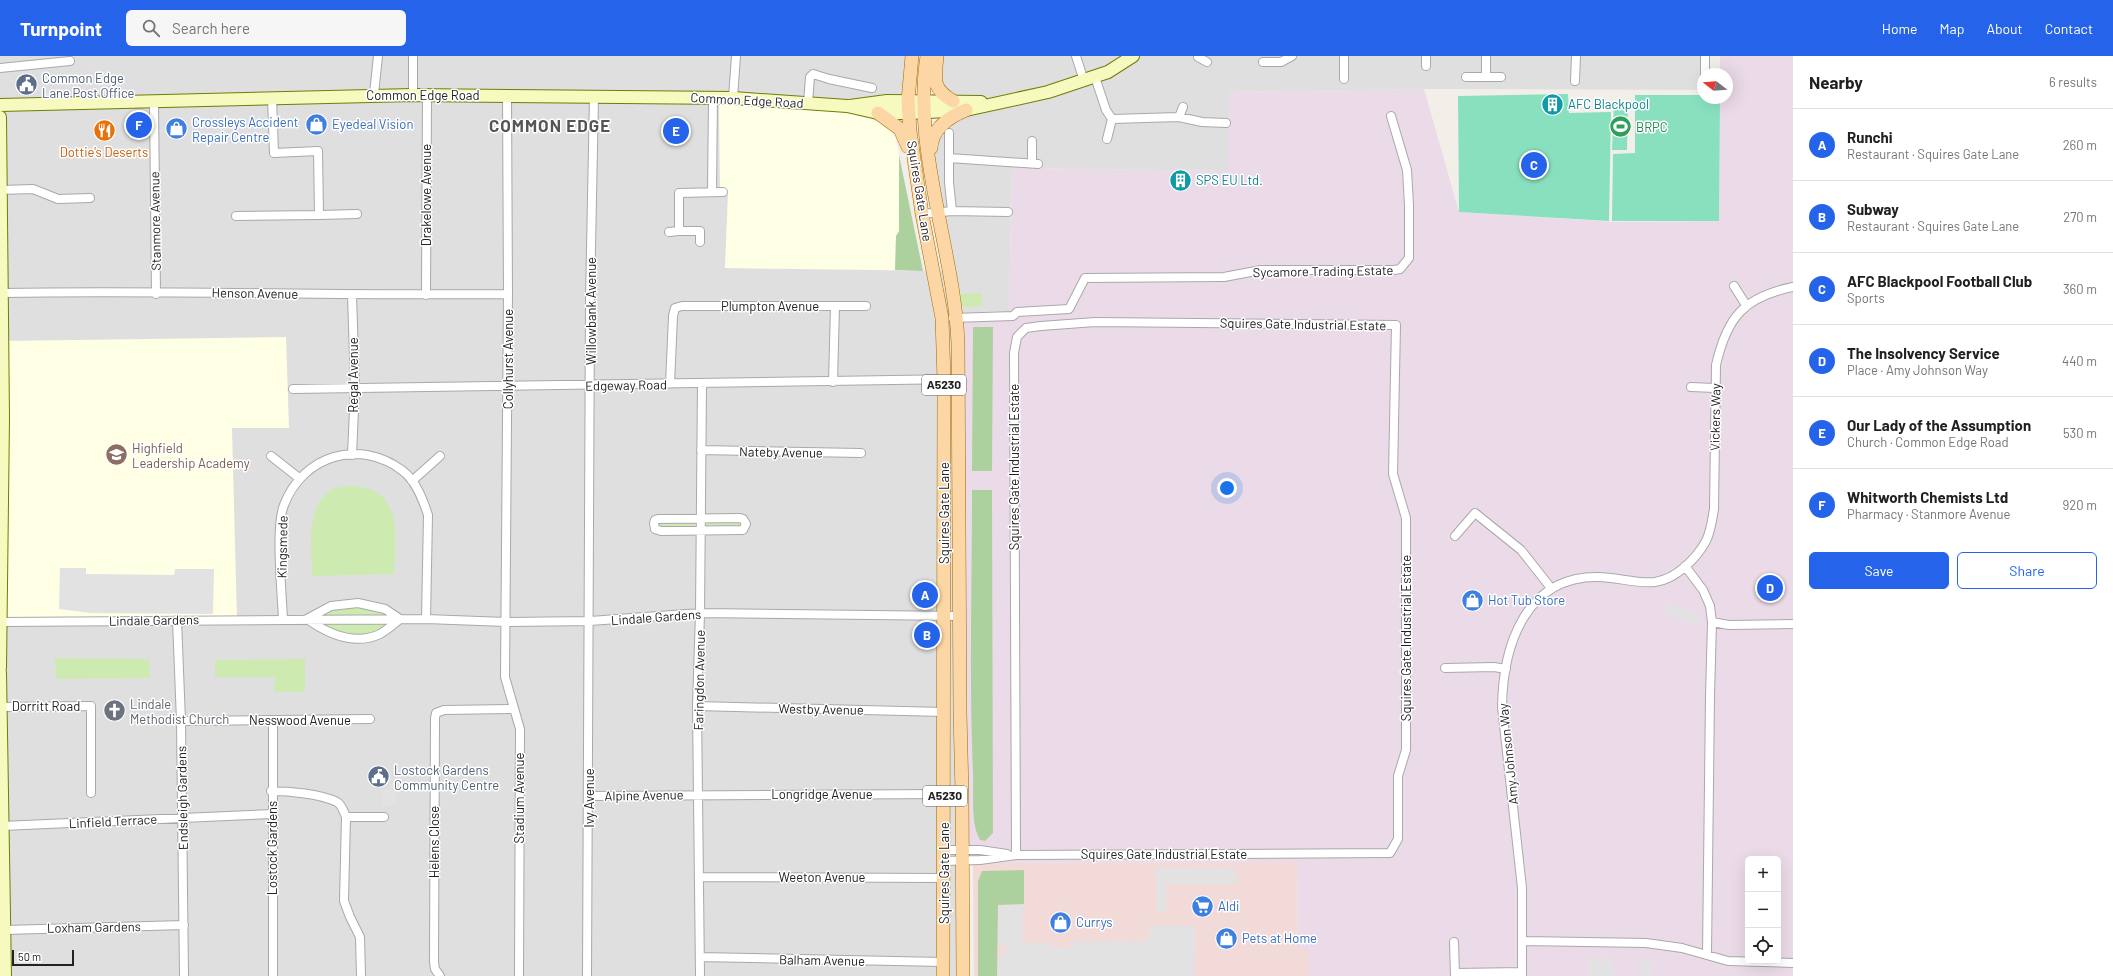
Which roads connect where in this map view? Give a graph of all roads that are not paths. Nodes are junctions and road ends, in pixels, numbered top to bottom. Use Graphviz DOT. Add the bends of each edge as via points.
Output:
graph roads {
  1 [pos="378,56"];
  2 [pos="413,56"];
  3 [pos="736,56"];
  4 [pos="912,56"];
  5 [pos="927,56"];
  6 [pos="937,56"];
  7 [pos="1076,56"];
  8 [pos="1133,56"];
  9 [pos="1292,56"];
  10 [pos="1344,56"];
  11 [pos="1426,56"];
  12 [pos="1486,56"];
  13 [pos="1576,56"];
  14 [pos="1705,56"];
  15 [pos="1195,58"];
  16 [pos="70,61"];
  17 [pos="1206,62"];
  18 [pos="1263,62"];
  19 [pos="1426,66"];
  20 [pos="0,68"];
  21 [pos="1705,68"];
  22 [pos="1466,77"];
  23 [pos="1486,77"];
  24 [pos="1501,77"];
  25 [pos="1089,79"];
  26 [pos="1344,79"];
  27 [pos="1575,81"];
  28 [pos="872,88"];
  29 [pos="374,94"];
  30 [pos="413,95"];
  31 [pos="427,95"];
  32 [pos="507,96"];
  33 [pos="272,97"];
  34 [pos="594,97"];
  35 [pos="713,98"];
  36 [pos="733,98"];
  37 [pos="154,101"];
  38 [pos="953,101"];
  39 [pos="1003,102"];
  40 [pos="808,103"];
  41 [pos="0,105"];
  42 [pos="847,106"];
  43 [pos="925,106"];
  44 [pos="908,107"];
  45 [pos="1183,107"];
  46 [pos="966,110"];
  47 [pos="878,113"];
  48 [pos="1391,116"];
  49 [pos="0,117"];
  50 [pos="1179,117"];
  51 [pos="1112,119"];
  52 [pos="1226,123"];
  53 [pos="950,133"];
  54 [pos="1107,139"];
  55 [pos="1032,141"];
  56 [pos="913,156"];
  57 [pos="949,158"];
  58 [pos="930,160"];
  59 [pos="0,190"];
  60 [pos="712,192"];
  61 [pos="723,192"];
  62 [pos="90,198"];
  63 [pos="952,211"];
  64 [pos="938,212"];
  65 [pos="1008,212"];
  66 [pos="357,214"];
  67 [pos="922,214"];
  68 [pos="236,216"];
  69 [pos="319,216"];
  70 [pos="679,231"];
  71 [pos="669,232"];
  72 [pos="700,242"];
  73 [pos="1,243"];
  74 [pos="1734,286"];
  75 [pos="1793,287"];
  76 [pos="2,294"];
  77 [pos="156,294"];
  78 [pos="508,294"];
  79 [pos="352,295"];
  80 [pos="426,295"];
  81 [pos="1746,305"];
  82 [pos="834,306"];
  83 [pos="866,306"];
  84 [pos="942,318"];
  85 [pos="957,318"];
  86 [pos="959,379"];
  87 [pos="944,380"];
  88 [pos="832,382"];
  89 [pos="670,384"];
  90 [pos="702,384"];
  91 [pos="591,385"];
  92 [pos="508,386"];
  93 [pos="355,387"];
  94 [pos="1691,387"];
  95 [pos="1715,388"];
  96 [pos="293,389"];
  97 [pos="701,450"];
  98 [pos="861,453"];
  99 [pos="352,455"];
  100 [pos="271,456"];
  101 [pos="440,456"];
  102 [pos="299,478"];
  103 [pos="412,481"];
  104 [pos="1,483"];
  105 [pos="700,518"];
  106 [pos="700,531"];
  107 [pos="1455,536"];
  108 [pos="1685,566"];
  109 [pos="1674,574"];
  110 [pos="1551,588"];
  111 [pos="700,613"];
  112 [pos="945,616"];
  113 [pos="959,616"];
  114 [pos="400,619"];
  115 [pos="426,619"];
  116 [pos="177,620"];
  117 [pos="282,620"];
  118 [pos="307,620"];
  119 [pos="590,621"];
  120 [pos="1,622"];
  121 [pos="506,622"];
  122 [pos="1712,622"];
  123 [pos="1793,624"];
  124 [pos="0,668"];
  125 [pos="1445,668"];
  126 [pos="1506,669"];
  127 [pos="0,672"];
  128 [pos="697,706"];
  129 [pos="1,707"];
  130 [pos="514,709"];
  131 [pos="944,712"];
  132 [pos="370,719"];
  133 [pos="272,720"];
  134 [pos="181,721"];
  135 [pos="271,791"];
  136 [pos="91,793"];
  137 [pos="698,794"];
  138 [pos="944,794"];
  139 [pos="589,796"];
  140 [pos="272,814"];
  141 [pos="346,817"];
  142 [pos="384,817"];
  143 [pos="182,818"];
  144 [pos="2,826"];
  145 [pos="944,855"];
  146 [pos="962,855"];
  147 [pos="1016,855"];
  148 [pos="699,877"];
  149 [pos="944,878"];
  150 [pos="184,925"];
  151 [pos="4,930"];
  152 [pos="1454,942"];
  153 [pos="1523,942"];
  154 [pos="963,949"];
  155 [pos="1707,955"];
  156 [pos="700,957"];
  157 [pos="943,962"];
  158 [pos="1793,963"];
  159 [pos="1522,974"];
  160 [pos="1455,975"];
  161 [pos="5,976"];
  162 [pos="184,976"];
  163 [pos="273,976"];
  164 [pos="361,976"];
  165 [pos="440,976"];
  166 [pos="519,976"];
  167 [pos="587,976"];
  168 [pos="700,976"];
  169 [pos="943,976"];
  170 [pos="959,976"];
  171 [pos="963,976"];
  1 -- 29 [label="street"];
  2 -- 30 [label="street"];
  3 -- 36 [label="street"];
  4 -- 44 [label="main road, A5230"];
  5 -- 43 [label="main road, A5230"];
  6 -- 38 [label="main road" via="936,85 943,95"];
  7 -- 25 [label="street"];
  8 -- 25 [label="main road, Common Edge Road"];
  9 -- 18 [label="street" via="1282,62"];
  10 -- 26 [label="street"];
  11 -- 19 [label="street"];
  12 -- 23 [label="street"];
  13 -- 27 [label="street"];
  14 -- 21 [label="street"];
  15 -- 17 [label="street"];
  16 -- 20 [label="street"];
  22 -- 23 [label="street"];
  23 -- 24 [label="street"];
  25 -- 39 [label="main road, Common Edge Road"];
  25 -- 51 [label="street"];
  28 -- 40 [label="street" via="813,74 810,77"];
  29 -- 30 [label="main road, Common Edge Road"];
  29 -- 33 [label="main road, Common Edge Road"];
  30 -- 31 [label="main road, Common Edge Road"];
  31 -- 32 [label="main road, Common Edge Road"];
  31 -- 80 [label="street, Drakelowe Avenue"];
  32 -- 34 [label="main road, Common Edge Road"];
  32 -- 78 [label="street, Collyhurst Avenue"];
  33 -- 37 [label="main road, Common Edge Road"];
  33 -- 69 [label="street" via="274,153 318,151"];
  34 -- 35 [label="main road, Common Edge Road"];
  34 -- 91 [label="street, Willowbank Avenue"];
  35 -- 36 [label="main road, Common Edge Road"];
  35 -- 60 [label="street"];
  36 -- 40 [label="main road, Common Edge Road"];
  37 -- 41 [label="main road, Common Edge Road"];
  37 -- 77 [label="street, Stanmore Avenue"];
  38 -- 39 [label="main road, Common Edge Road"];
  38 -- 43 [label="main road, Common Edge Road"];
  39 -- 46 [label="main road, Common Edge Road"];
  40 -- 42 [label="main road, Common Edge Road"];
  42 -- 44 [label="main road, Common Edge Road" via="868,102"];
  42 -- 47 [label="main road, Common Edge Road"];
  43 -- 44 [label="main road, Common Edge Road"];
  43 -- 46 [label="main road, Common Edge Road"];
  43 -- 58 [label="main road, Squires Gate Lane / A5230"];
  44 -- 47 [label="main road, Common Edge Road"];
  44 -- 56 [label="main road, Squires Gate Lane / A5230"];
  45 -- 50 [label="street"];
  46 -- 58 [label="main road" via="949,118 938,130 931,144"];
  47 -- 56 [label="main road" via="900,129"];
  48 -- 85 [label="street, Sycamore Trading Estate" via="1409,182 1410,252 1407,262 1400,269 1261,270 1224,277 1085,278 1068,309 1017,312 1013,316"];
  49 -- 59 [label="main road"];
  50 -- 51 [label="street"];
  50 -- 52 [label="street" via="1202,122"];
  51 -- 54 [label="street"];
  53 -- 57 [label="street"];
  55 -- 57 [label="street" via="1035,163"];
  56 -- 67 [label="main road, Squires Gate Lane / A5230"];
  57 -- 63 [label="street"];
  58 -- 64 [label="main road, Squires Gate Lane / A5230"];
  59 -- 62 [label="street" via="33,189 58,199"];
  59 -- 73 [label="main road"];
  60 -- 61 [label="street"];
  60 -- 70 [label="street" via="679,194"];
  63 -- 64 [label="street"];
  63 -- 65 [label="street"];
  64 -- 67 [label="street"];
  64 -- 85 [label="main road, Squires Gate Lane / A5230"];
  66 -- 69 [label="street"];
  67 -- 84 [label="main road, Squires Gate Lane / A5230"];
  68 -- 69 [label="street"];
  70 -- 71 [label="street"];
  70 -- 72 [label="street" via="700,231"];
  73 -- 76 [label="main road"];
  74 -- 81 [label="street"];
  75 -- 81 [label="street, Vickers Way" via="1765,294"];
  76 -- 77 [label="street, Henson Avenue"];
  76 -- 104 [label="main road"];
  77 -- 79 [label="street, Henson Avenue" via="201,292"];
  78 -- 80 [label="street, Henson Avenue"];
  78 -- 92 [label="street, Collyhurst Avenue"];
  79 -- 80 [label="street, Henson Avenue"];
  79 -- 93 [label="street, Regal Avenue"];
  81 -- 95 [label="street, Vickers Way" via="1729,327 1721,344 1716,365"];
  82 -- 83 [label="street, Plumpton Avenue"];
  82 -- 88 [label="street"];
  82 -- 89 [label="street, Plumpton Avenue" via="675,308 672,316"];
  84 -- 85 [label="street"];
  84 -- 87 [label="main road, Squires Gate Lane / A5230"];
  85 -- 86 [label="main road, Squires Gate Lane / A5230"];
  86 -- 87 [label="street, Edgeway Road"];
  86 -- 113 [label="main road, Squires Gate Lane / A5230"];
  87 -- 88 [label="street, Edgeway Road"];
  87 -- 112 [label="main road, Squires Gate Lane / A5230"];
  88 -- 90 [label="street, Edgeway Road"];
  89 -- 90 [label="street, Edgeway Road"];
  89 -- 91 [label="street, Edgeway Road"];
  90 -- 97 [label="street, Faringdon Avenue"];
  91 -- 92 [label="street, Edgeway Road"];
  91 -- 119 [label="street, Willowbank Avenue"];
  92 -- 93 [label="street, Edgeway Road"];
  92 -- 121 [label="street, Collyhurst Avenue"];
  93 -- 96 [label="street, Edgeway Road"];
  93 -- 99 [label="street, Regal Avenue"];
  94 -- 95 [label="street"];
  95 -- 108 [label="street, Vickers Way" via="1712,526 1706,541"];
  97 -- 98 [label="street, Nateby Avenue"];
  97 -- 105 [label="street, Faringdon Avenue"];
  99 -- 102 [label="street, Kingsmede" via="334,456 310,467"];
  99 -- 103 [label="street, Kingsmede" via="381,458 404,471"];
  100 -- 102 [label="street"];
  101 -- 103 [label="street"];
  102 -- 117 [label="street, Kingsmede" via="283,506 280,523"];
  103 -- 115 [label="street, Kingsmede" via="423,499 428,515"];
  104 -- 120 [label="main road"];
  105 -- 106 [label="street, Faringdon Avenue"];
  105 -- 106 [label="street" via="740,518 746,524 743,530"];
  105 -- 106 [label="street" via="658,519 654,523 655,529 661,531"];
  106 -- 111 [label="street, Faringdon Avenue"];
  107 -- 110 [label="street" via="1475,513 1521,550"];
  108 -- 109 [label="street, Vickers Way"];
  108 -- 122 [label="street" via="1703,590 1710,606"];
  109 -- 110 [label="street, Amy Johnson Way" via="1665,579 1645,583 1598,577 1582,578"];
  110 -- 126 [label="street, Amy Johnson Way" via="1529,608 1521,622"];
  111 -- 112 [label="street, Lindale Gardens"];
  111 -- 119 [label="street, Lindale Gardens"];
  111 -- 128 [label="street, Faringdon Avenue"];
  112 -- 113 [label="street, Lindale Gardens"];
  112 -- 131 [label="main road, Squires Gate Lane / A5230"];
  113 -- 146 [label="main road, Squires Gate Lane / A5230"];
  114 -- 115 [label="street, Lindale Gardens"];
  114 -- 118 [label="street, Lindale Gardens"];
  114 -- 118 [label="street" via="385,609 358,603 331,606"];
  114 -- 118 [label="street, Lindale Gardens" via="374,636 354,638 333,635"];
  115 -- 121 [label="street, Lindale Gardens"];
  116 -- 117 [label="street, Lindale Gardens"];
  116 -- 120 [label="street, Lindale Gardens"];
  116 -- 134 [label="street, Endsleigh Gardens"];
  117 -- 118 [label="street, Lindale Gardens"];
  119 -- 121 [label="street, Lindale Gardens"];
  119 -- 139 [label="street, Ivy Avenue"];
  120 -- 124 [label="main road"];
  121 -- 130 [label="street, Stadium Avenue" via="505,677"];
  122 -- 123 [label="street"];
  122 -- 155 [label="street"];
  125 -- 126 [label="street"];
  126 -- 153 [label="street, Amy Johnson Way" via="1502,707 1522,888"];
  127 -- 129 [label="main road"];
  128 -- 131 [label="street, Westby Avenue"];
  128 -- 137 [label="street, Faringdon Avenue"];
  129 -- 136 [label="street, Dorritt Road" via="92,706"];
  129 -- 144 [label="main road"];
  130 -- 165 [label="street, Helens Close" via="444,710 436,713 434,962"];
  130 -- 166 [label="street, Stadium Avenue" via="520,729"];
  131 -- 138 [label="main road, Squires Gate Lane / A5230"];
  132 -- 133 [label="street, Nesswood Avenue"];
  133 -- 134 [label="street, Nesswood Avenue"];
  133 -- 135 [label="street, Lostock Gardens"];
  134 -- 143 [label="street, Endsleigh Gardens"];
  135 -- 140 [label="street, Lostock Gardens"];
  135 -- 141 [label="street" via="338,802"];
  137 -- 138 [label="street, Longridge Avenue"];
  137 -- 139 [label="street, Alpine Avenue"];
  137 -- 148 [label="street, Faringdon Avenue"];
  138 -- 145 [label="main road, Squires Gate Lane / A5230"];
  139 -- 167 [label="street, Ivy Avenue"];
  140 -- 143 [label="street, Linfield Terrace"];
  140 -- 163 [label="street, Lostock Gardens"];
  141 -- 142 [label="street"];
  141 -- 164 [label="street" via="344,901 360,937"];
  143 -- 144 [label="street, Linfield Terrace"];
  143 -- 150 [label="street, Endsleigh Gardens"];
  144 -- 151 [label="main road"];
  145 -- 146 [label="street"];
  145 -- 146 [label="street"];
  145 -- 149 [label="main road, Squires Gate Lane / A5230"];
  146 -- 147 [label="street"];
  146 -- 154 [label="main road, Squires Gate Lane / A5230"];
  147 -- 147 [label="street, Squires Gate Industrial Estate" via="1014,353 1017,337 1026,328 1095,322 1396,325 1393,474 1406,518 1406,750 1398,776 1398,839 1390,853"];
  148 -- 149 [label="street, Weeton Avenue"];
  148 -- 156 [label="street, Faringdon Avenue"];
  149 -- 157 [label="main road, Squires Gate Lane / A5230"];
  150 -- 151 [label="street, Loxham Gardens"];
  150 -- 162 [label="street, Endsleigh Gardens"];
  151 -- 161 [label="main road"];
  152 -- 160 [label="street"];
  153 -- 155 [label="street" via="1646,943"];
  153 -- 159 [label="street, Amy Johnson Way"];
  154 -- 170 [label="main road"];
  154 -- 171 [label="main road, Squires Gate Lane / A5230"];
  155 -- 158 [label="street" via="1747,962"];
  156 -- 157 [label="street, Balham Avenue"];
  156 -- 168 [label="street, Faringdon Avenue"];
  157 -- 169 [label="main road, Squires Gate Lane / A5230"];
  159 -- 160 [label="street"];
}
